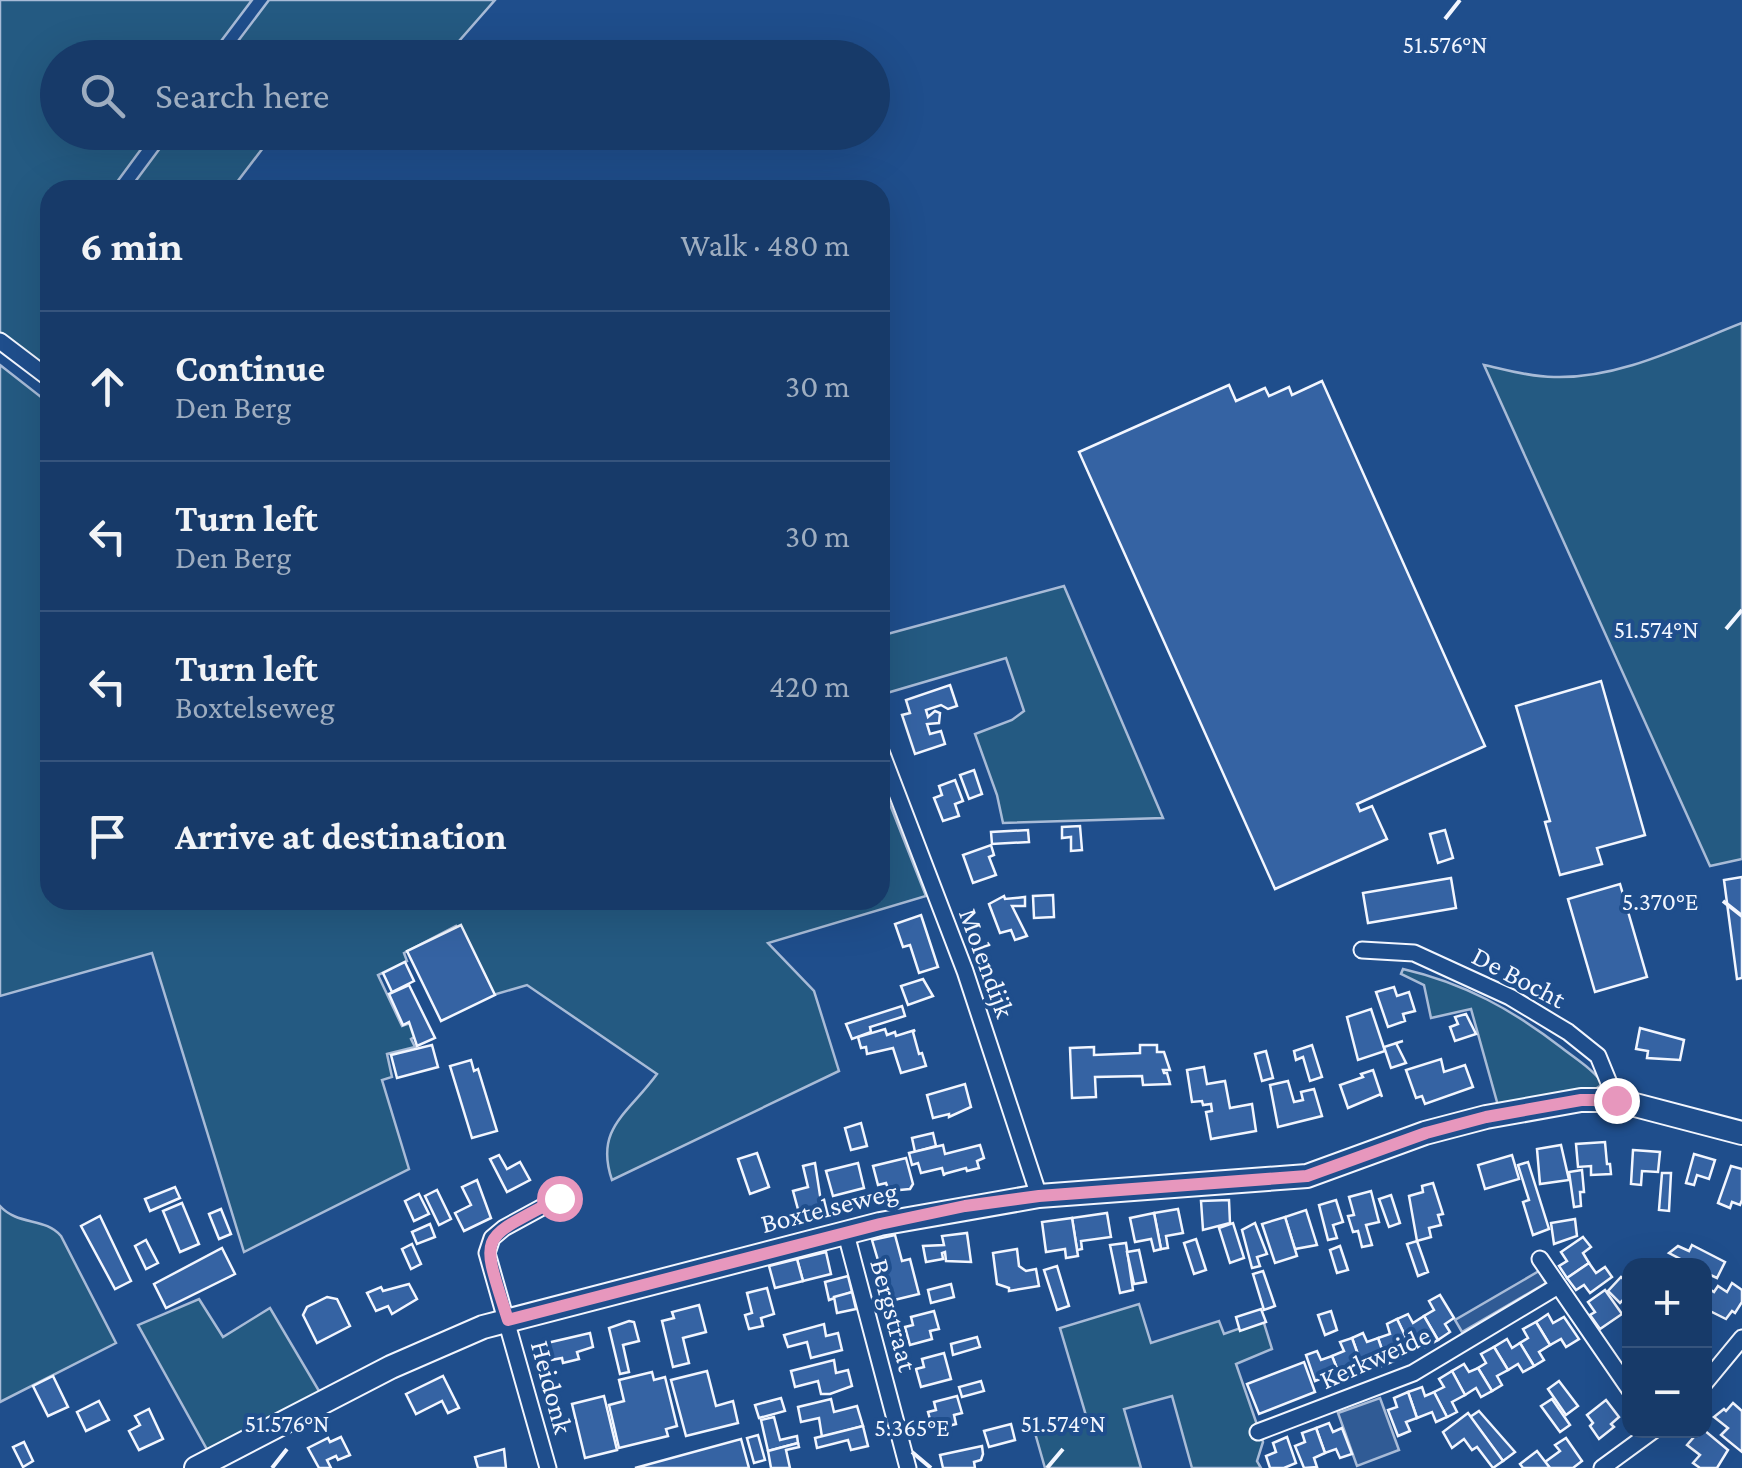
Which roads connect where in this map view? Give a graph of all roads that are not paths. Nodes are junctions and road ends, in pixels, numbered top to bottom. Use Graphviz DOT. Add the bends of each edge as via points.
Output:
graph roads {
  1 [pos="0,340"];
  2 [pos="40,371"];
  3 [pos="890,775"];
  4 [pos="1362,950"];
  5 [pos="1616,1100"];
  6 [pos="1742,1133"];
  7 [pos="1039,1196"];
  8 [pos="559,1198"];
  9 [pos="846,1234"];
  10 [pos="1540,1260"];
  11 [pos="1558,1286"];
  12 [pos="508,1320"];
  13 [pos="1742,1338"];
  14 [pos="1712,1374"];
  15 [pos="1622,1378"];
  16 [pos="1258,1432"];
  17 [pos="1643,1438"];
  18 [pos="196,1468"];
  19 [pos="548,1468"];
  20 [pos="908,1468"];
  21 [pos="1602,1468"];
  1 -- 2 [label="street"];
  3 -- 7 [label="street, Molendijk" via="965,971"];
  4 -- 5 [label="street, De Bocht" via="1414,953 1539,1014 1598,1056"];
  5 -- 6 [label="street, Boxtelseweg"];
  5 -- 7 [label="street, Boxtelseweg" via="1486,1117 1307,1176"];
  7 -- 9 [label="street, Boxtelseweg"];
  8 -- 12 [label="street, Heidonk" via="492,1238 487,1253"];
  9 -- 12 [label="street, Boxtelseweg"];
  9 -- 20 [label="street, Bergstraat"];
  10 -- 11 [label="street"];
  11 -- 15 [label="street"];
  11 -- 16 [label="street, Kerkweide" via="1413,1373"];
  12 -- 18 [label="street, Boxtelseweg" via="391,1367"];
  12 -- 19 [label="street, Heidonk"];
  13 -- 14 [label="street"];
  17 -- 21 [label="street"];
}
